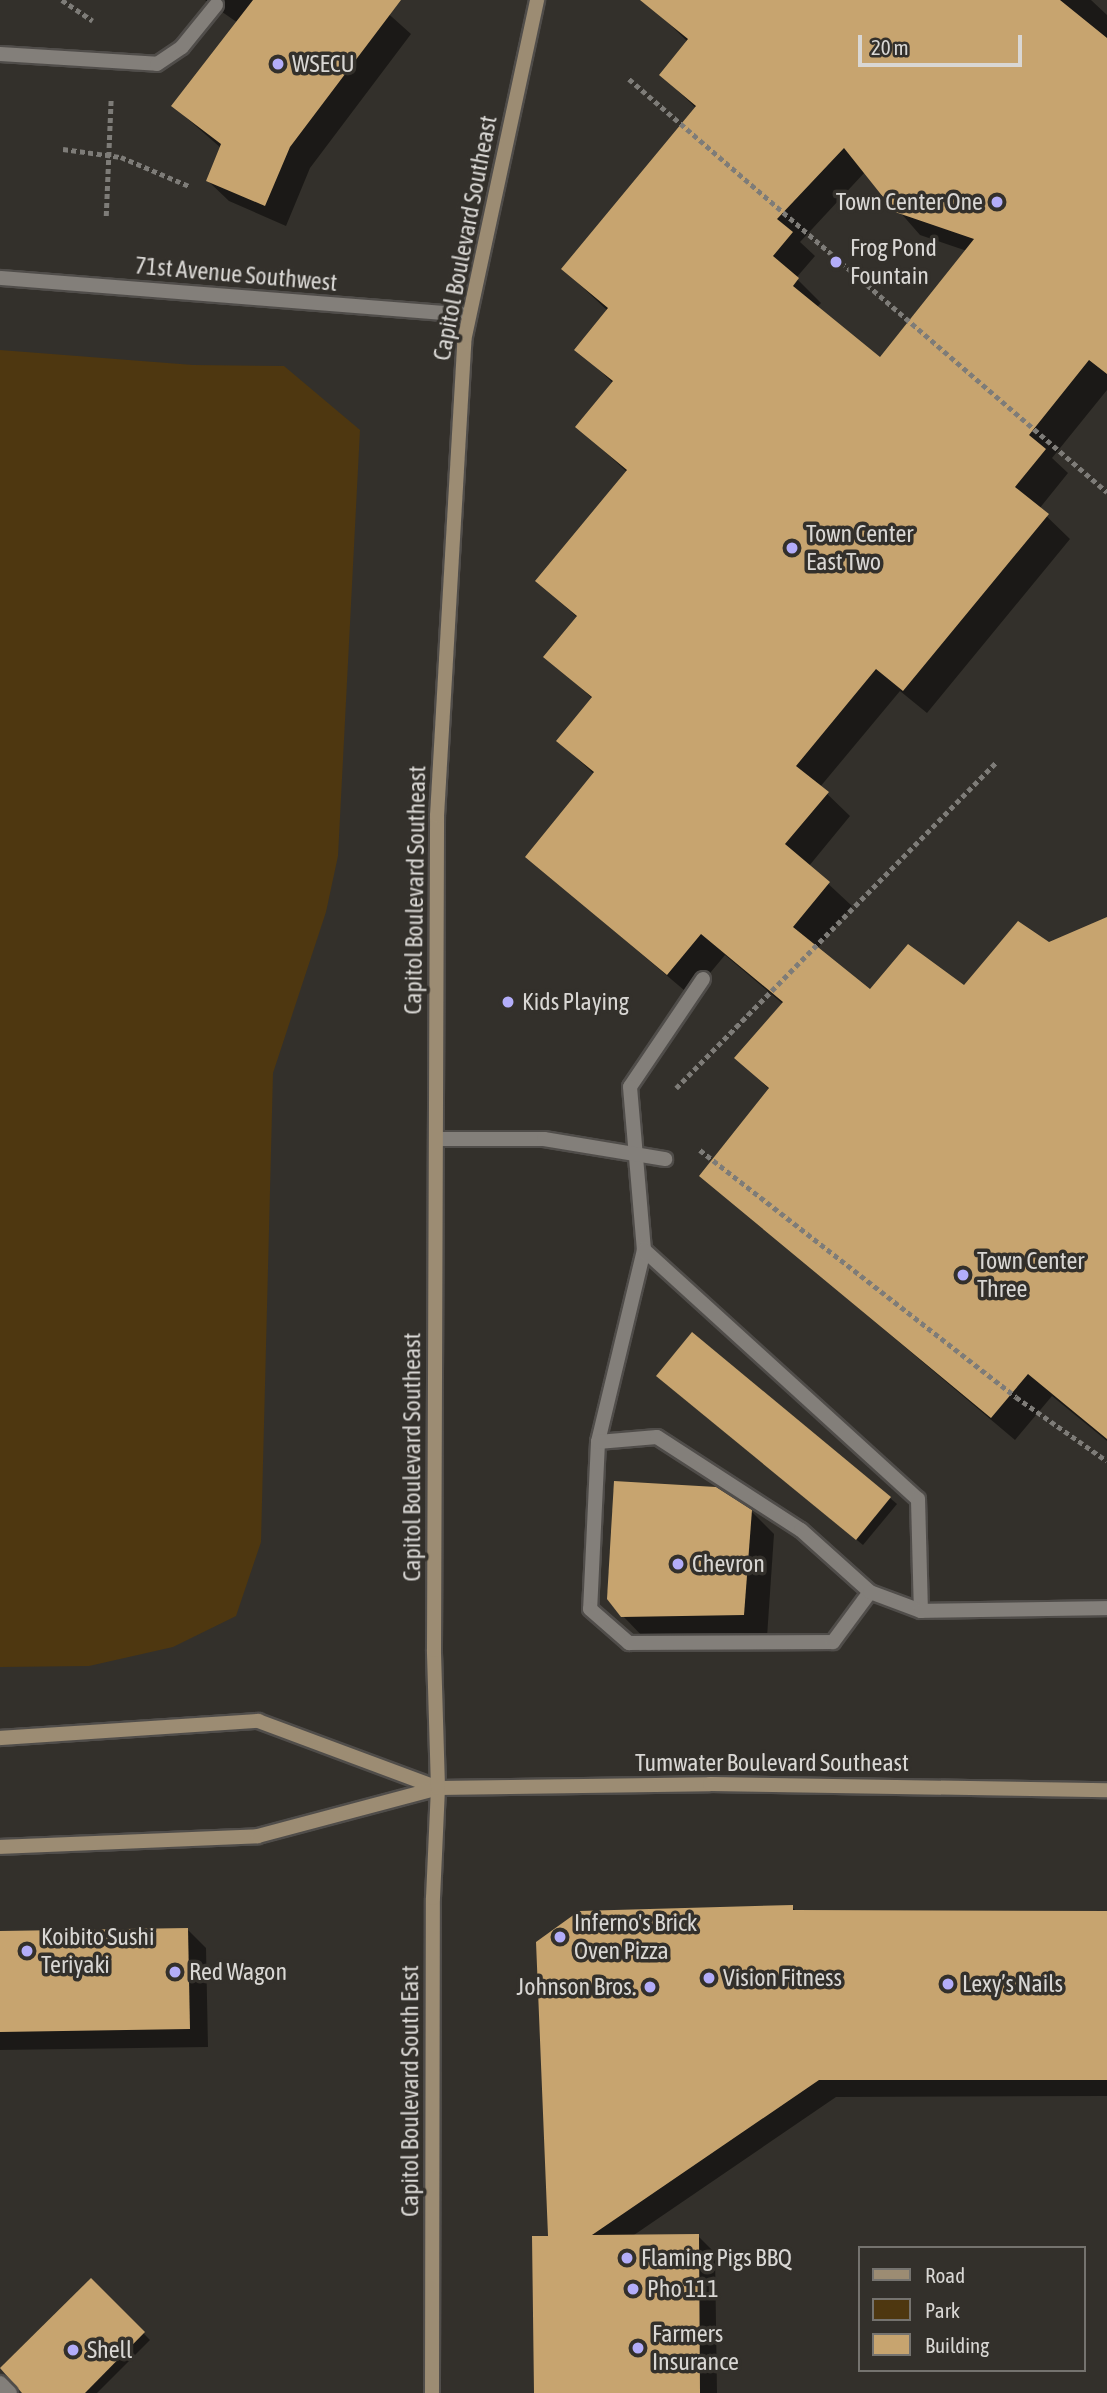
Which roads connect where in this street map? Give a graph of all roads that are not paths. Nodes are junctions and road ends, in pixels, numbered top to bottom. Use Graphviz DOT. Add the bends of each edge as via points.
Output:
graph roads {
  1 [pos="537,0"];
  2 [pos="216,5"];
  3 [pos="0,54"];
  4 [pos="0,278"];
  5 [pos="469,315"];
  6 [pos="703,979"];
  7 [pos="436,1139"];
  8 [pos="633,1154"];
  9 [pos="665,1159"];
  10 [pos="644,1250"];
  11 [pos="598,1442"];
  12 [pos="870,1592"];
  13 [pos="1107,1608"];
  14 [pos="921,1611"];
  15 [pos="0,1738"];
  16 [pos="438,1788"];
  17 [pos="1107,1790"];
  18 [pos="0,1847"];
  19 [pos="0,2382"];
  20 [pos="10,2393"];
  21 [pos="432,2393"];
  1 -- 5 [label="main road, Capitol Boulevard Southeast"];
  2 -- 3 [label="street" via="182,47 157,64"];
  4 -- 5 [label="street, 71st Avenue Southwest"];
  5 -- 7 [label="main road, Capitol Boulevard Southeast" via="437,816"];
  6 -- 8 [label="street" via="629,1087"];
  7 -- 8 [label="street" via="544,1139"];
  7 -- 16 [label="main road, Capitol Boulevard Southeast"];
  8 -- 9 [label="street"];
  8 -- 10 [label="street"];
  10 -- 11 [label="street"];
  10 -- 14 [label="street" via="918,1499"];
  11 -- 12 [label="street" via="657,1437 801,1530"];
  11 -- 12 [label="street" via="590,1609 629,1643 833,1642"];
  12 -- 14 [label="street"];
  13 -- 14 [label="street"];
  15 -- 16 [label="main road" via="258,1721"];
  16 -- 17 [label="main road, Tumwater Boulevard Southeast" via="710,1784"];
  16 -- 18 [label="main road" via="258,1836"];
  16 -- 21 [label="main road, Capitol Boulevard South East" via="433,1898"];
  19 -- 20 [label="street"];
}
